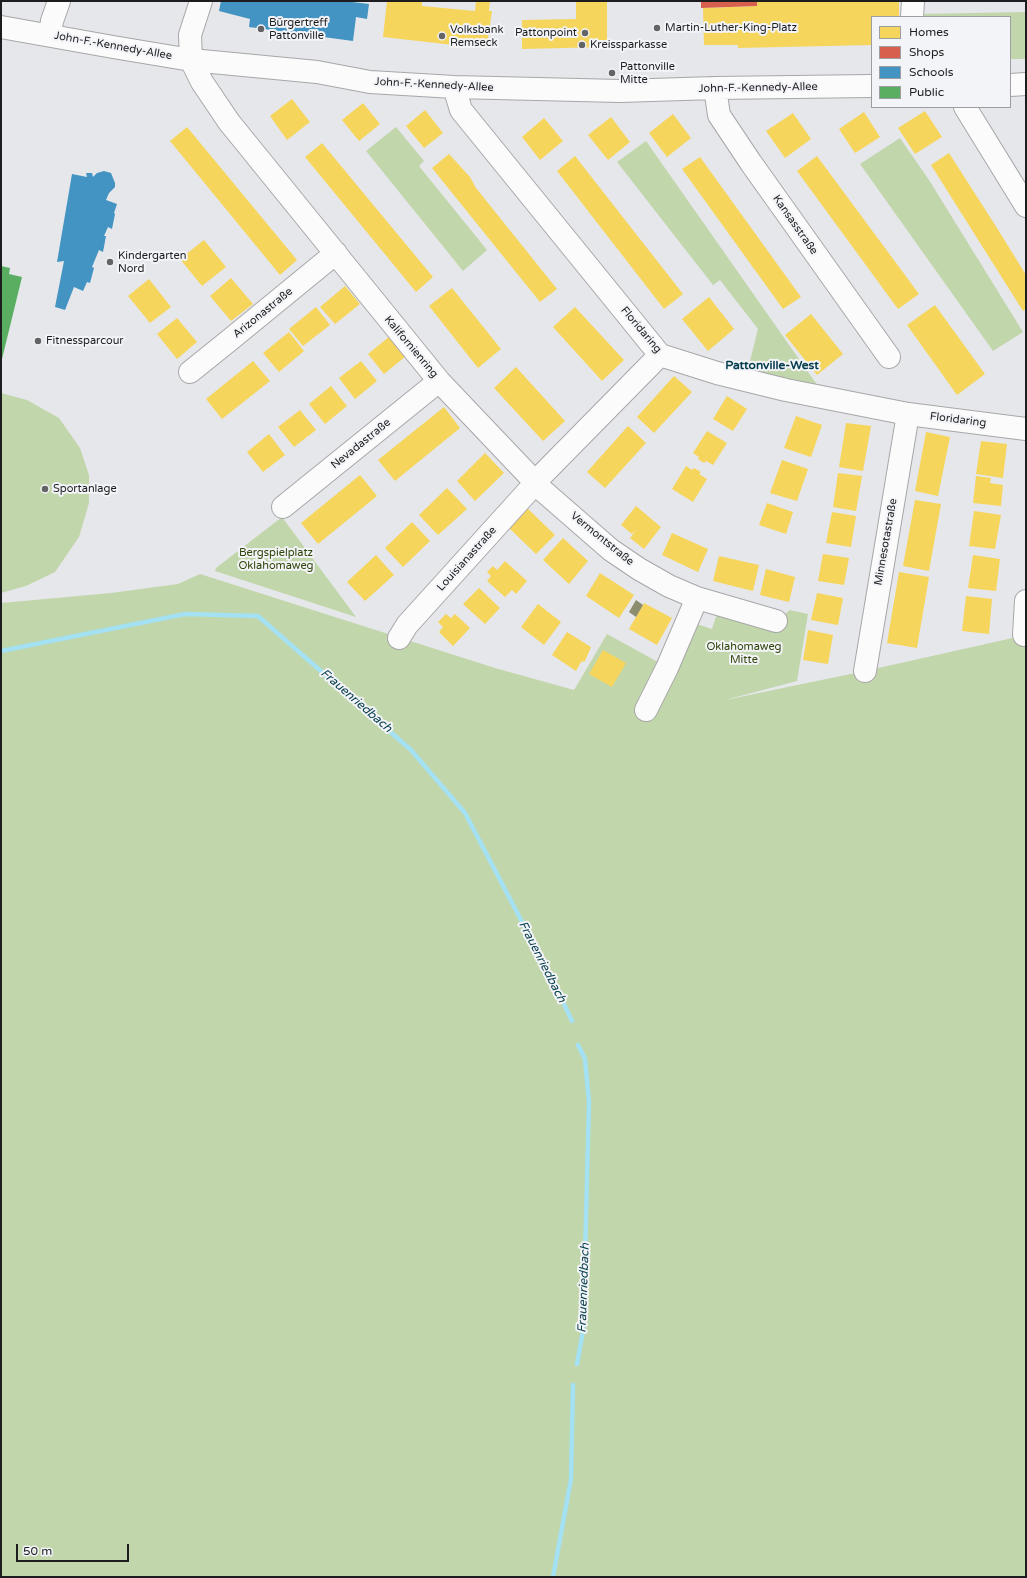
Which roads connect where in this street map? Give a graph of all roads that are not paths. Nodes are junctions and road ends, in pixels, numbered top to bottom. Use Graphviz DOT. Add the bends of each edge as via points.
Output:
graph roads {
  1 [pos="59,1"];
  2 [pos="201,1"];
  3 [pos="913,1"];
  4 [pos="912,16"];
  5 [pos="1,27"];
  6 [pos="50,35"];
  7 [pos="191,60"];
  8 [pos="1011,84"];
  9 [pos="1026,84"];
  10 [pos="871,86"];
  11 [pos="454,87"];
  12 [pos="715,88"];
  13 [pos="966,108"];
  14 [pos="1026,206"];
  15 [pos="336,253"];
  16 [pos="660,355"];
  17 [pos="888,357"];
  18 [pos="190,372"];
  19 [pos="439,381"];
  20 [pos="908,414"];
  21 [pos="1026,429"];
  22 [pos="535,482"];
  23 [pos="283,507"];
  24 [pos="697,598"];
  25 [pos="1026,601"];
  26 [pos="776,621"];
  27 [pos="1024,636"];
  28 [pos="399,638"];
  29 [pos="865,671"];
  30 [pos="646,710"];
  1 -- 6 [label="street"];
  2 -- 7 [label="street" via="190,35"];
  3 -- 4 [label="street"];
  5 -- 6 [label="street, John-F.-Kennedy-Allee"];
  6 -- 7 [label="street, John-F.-Kennedy-Allee"];
  7 -- 11 [label="street, John-F.-Kennedy-Allee" via="317,72 370,82"];
  7 -- 15 [label="street, Kalifornienring" via="202,82 229,122"];
  8 -- 9 [label="street"];
  10 -- 12 [label="street, John-F.-Kennedy-Allee"];
  11 -- 12 [label="street, John-F.-Kennedy-Allee" via="620,92"];
  11 -- 16 [label="street, Floridaring" via="461,110"];
  12 -- 17 [label="street, Kansasstraße" via="719,115"];
  13 -- 14 [label="street"];
  15 -- 18 [label="street, Arizonastraße"];
  15 -- 19 [label="street, Kalifornienring"];
  16 -- 20 [label="street, Floridaring" via="717,373 771,386"];
  16 -- 22 [label="street"];
  19 -- 22 [label="street, Kalifornienring"];
  19 -- 23 [label="street, Nevadastraße"];
  20 -- 21 [label="street, Floridaring"];
  20 -- 29 [label="street, Minnesotastraße"];
  22 -- 24 [label="street, Vermontstraße" via="612,550 638,569"];
  22 -- 28 [label="street, Louisianastraße" via="407,625"];
  24 -- 26 [label="street, Vermontstraße"];
  24 -- 30 [label="street"];
  25 -- 27 [label="street"];
}
